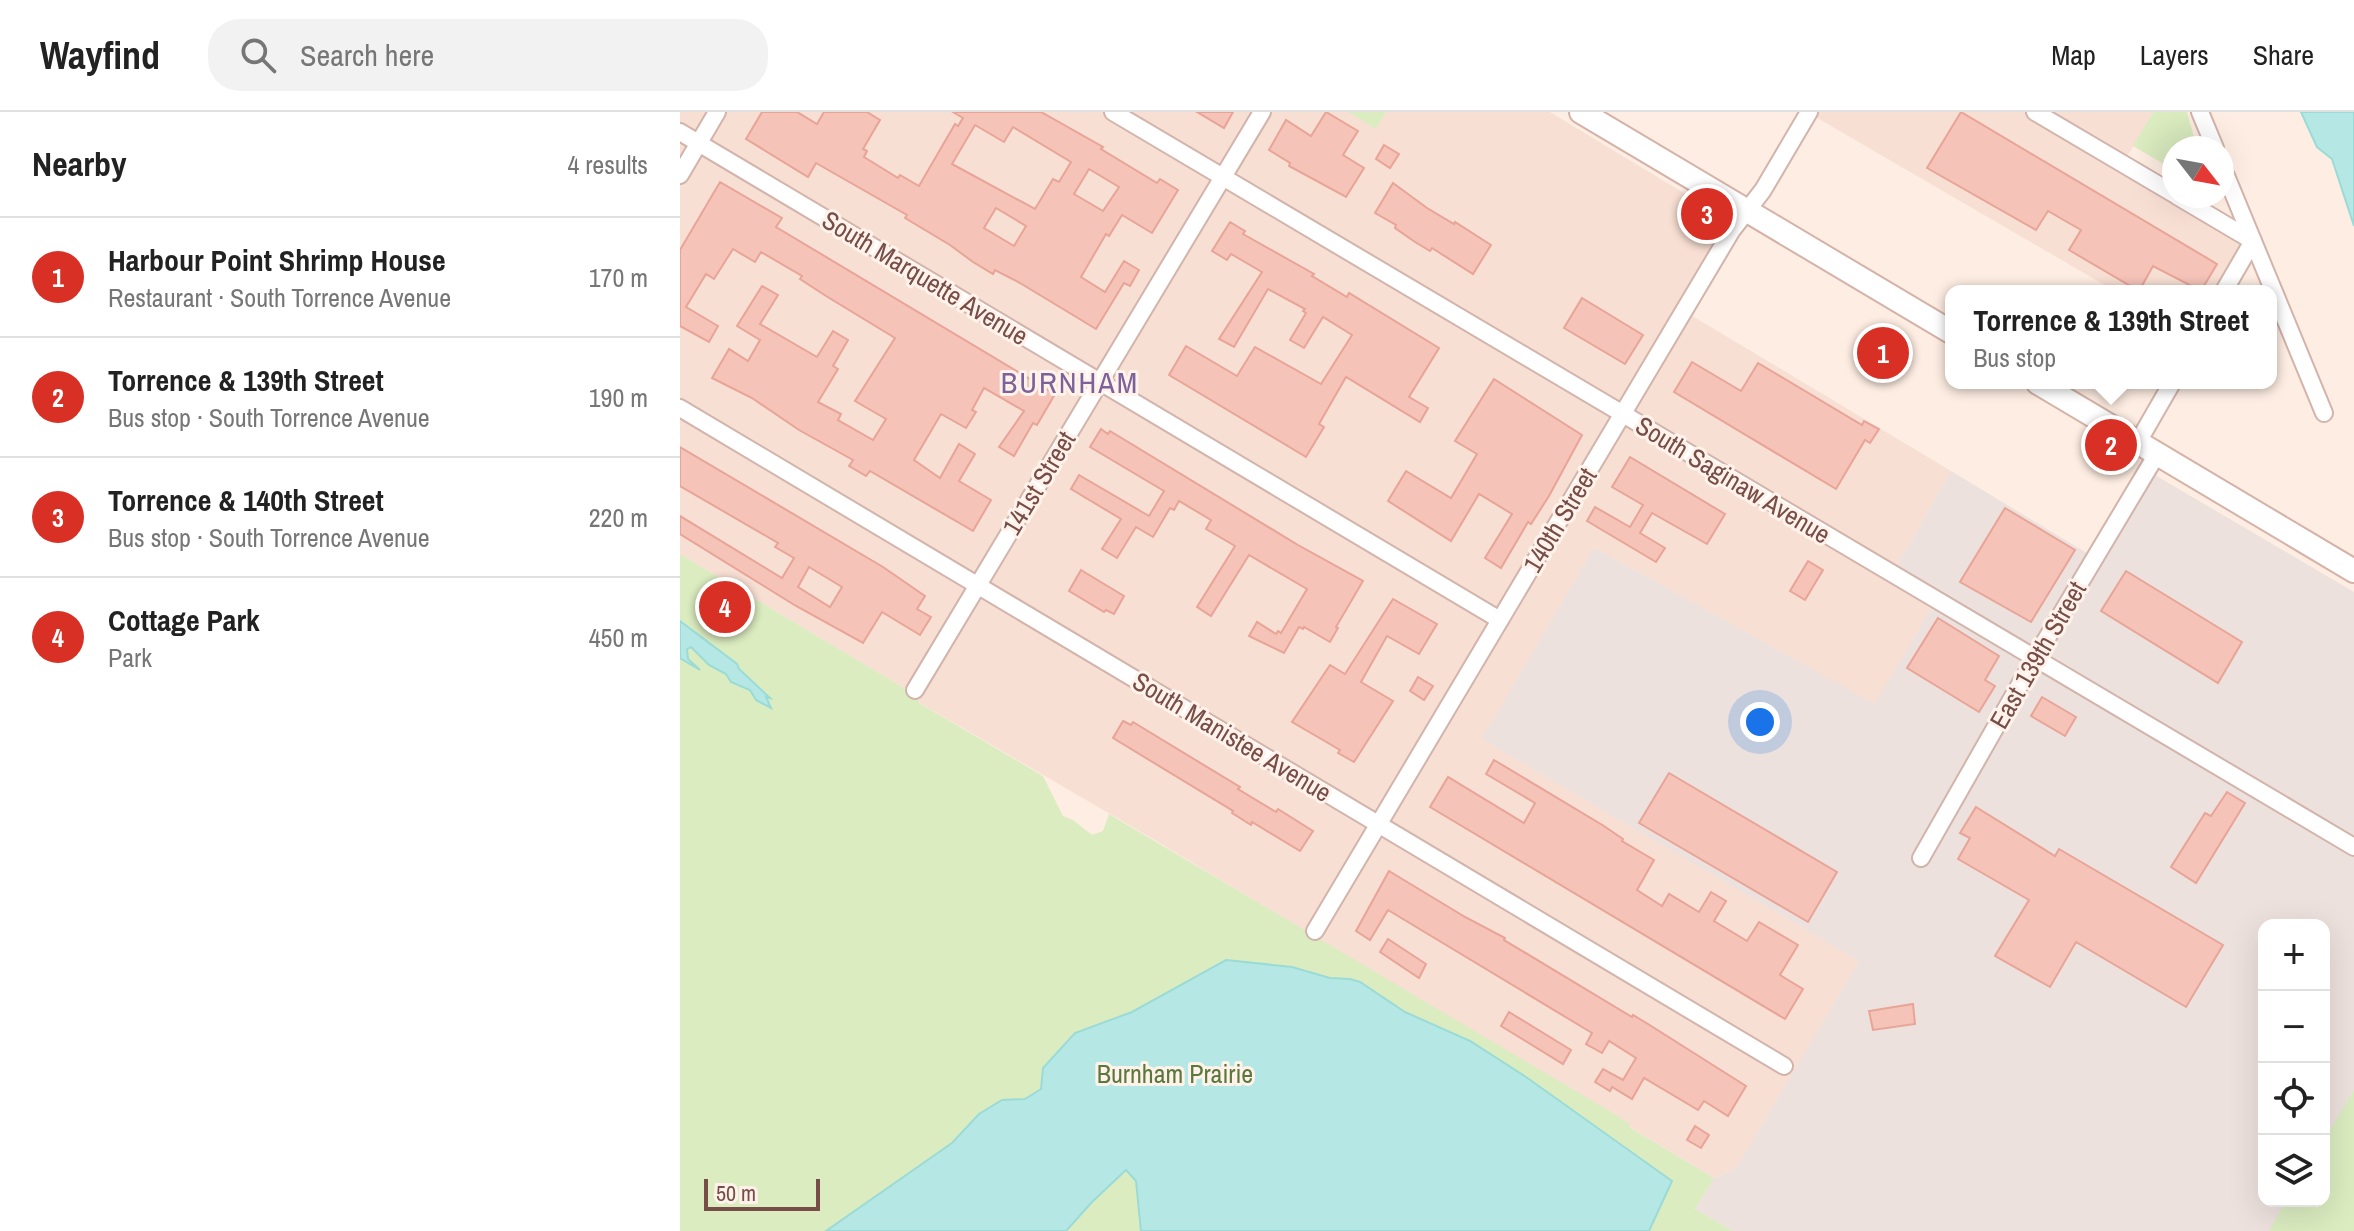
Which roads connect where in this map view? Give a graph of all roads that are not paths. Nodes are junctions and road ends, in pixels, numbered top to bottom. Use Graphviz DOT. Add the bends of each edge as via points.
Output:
graph roads {
  1 [pos="717,112"];
  2 [pos="1113,112"];
  3 [pos="1262,112"];
  4 [pos="1581,112"];
  5 [pos="1809,112"];
  6 [pos="2035,112"];
  7 [pos="2200,112"];
  8 [pos="680,132"];
  9 [pos="2210,136"];
  10 [pos="699,143"];
  11 [pos="680,175"];
  12 [pos="1223,176"];
  13 [pos="2162,187"];
  14 [pos="2234,195"];
  15 [pos="2197,208"];
  16 [pos="1747,211"];
  17 [pos="2253,241"];
  18 [pos="2227,285"];
  19 [pos="2271,285"];
  20 [pos="2277,299"];
  21 [pos="1945,328"];
  22 [pos="1100,382"];
  23 [pos="2048,389"];
  24 [pos="2169,389"];
  25 [pos="680,408"];
  26 [pos="2324,413"];
  27 [pos="1623,414"];
  28 [pos="2138,442"];
  29 [pos="2157,454"];
  30 [pos="2354,571"];
  31 [pos="978,585"];
  32 [pos="1500,620"];
  33 [pos="2035,658"];
  34 [pos="915,690"];
  35 [pos="1379,825"];
  36 [pos="2354,847"];
  37 [pos="1921,858"];
  38 [pos="1315,931"];
  39 [pos="1784,1066"];
  1 -- 10 [label="street"];
  2 -- 12 [label="street, South Saginaw Avenue"];
  3 -- 12 [label="street, 141st Street"];
  4 -- 16 [label="main road"];
  5 -- 16 [label="street, 140th Street"];
  6 -- 13 [label="street"];
  7 -- 9 [label="street"];
  8 -- 10 [label="street, South Marquette Avenue"];
  10 -- 11 [label="street"];
  10 -- 22 [label="street, South Marquette Avenue"];
  12 -- 22 [label="street, 141st Street"];
  12 -- 27 [label="street, South Saginaw Avenue"];
  14 -- 17 [label="street"];
  15 -- 17 [label="street"];
  16 -- 21 [label="main road"];
  16 -- 27 [label="street, 140th Street"];
  17 -- 18 [label="street"];
  17 -- 19 [label="street"];
  20 -- 26 [label="street"];
  22 -- 31 [label="street, 141st Street"];
  22 -- 32 [label="street, South Marquette Avenue"];
  23 -- 28 [label="main road"];
  24 -- 28 [label="street"];
  25 -- 31 [label="street, South Manistee Avenue"];
  27 -- 32 [label="street, 140th Street"];
  27 -- 33 [label="street, South Saginaw Avenue"];
  28 -- 29 [label="main road"];
  29 -- 30 [label="main road"];
  29 -- 33 [label="street, East 139th Street"];
  31 -- 34 [label="street, 141st Street"];
  31 -- 35 [label="street, South Manistee Avenue"];
  32 -- 35 [label="street, 140th Street"];
  33 -- 36 [label="street, South Saginaw Avenue"];
  33 -- 37 [label="street, East 139th Street"];
  35 -- 38 [label="street, 140th Street"];
  35 -- 39 [label="street, South Manistee Avenue"];
}
